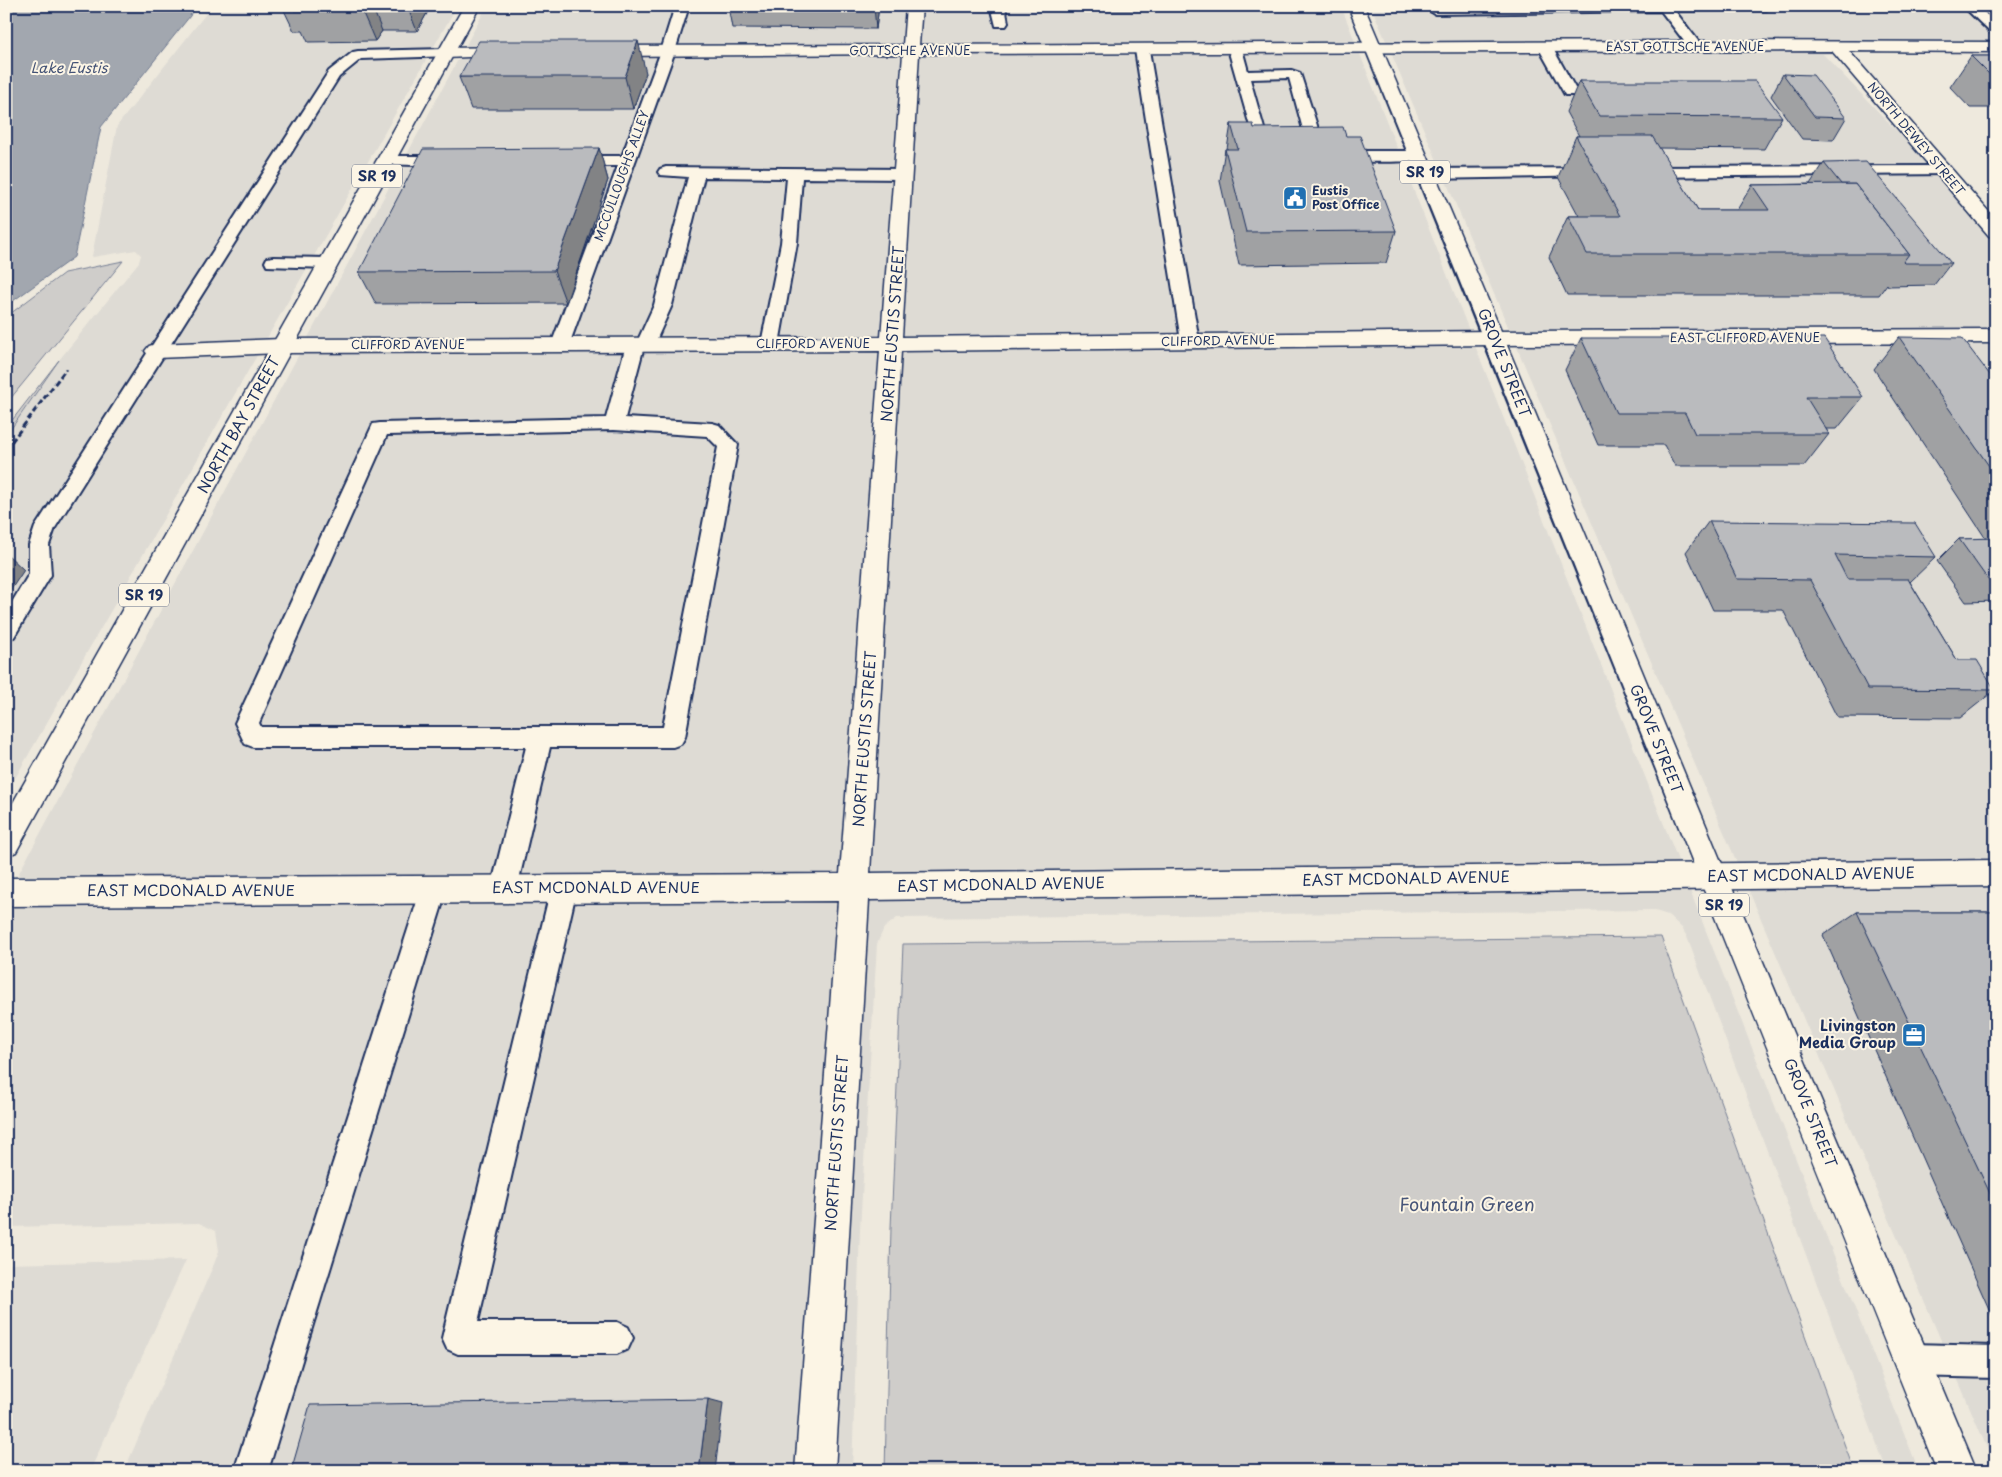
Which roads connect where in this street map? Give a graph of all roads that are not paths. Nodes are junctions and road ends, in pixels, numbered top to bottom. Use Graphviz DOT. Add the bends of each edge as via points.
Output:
graph roads {
  1 [pos="472,6"];
  2 [pos="682,6"];
  3 [pos="914,6"];
  4 [pos="998,6"];
  5 [pos="1356,6"];
  6 [pos="1428,6"];
  7 [pos="1766,6"];
  8 [pos="1968,6"];
  9 [pos="1664,7"];
  10 [pos="1001,23"];
  11 [pos="1996,30"];
  12 [pos="1695,46"];
  13 [pos="1836,46"];
  14 [pos="1545,47"];
  15 [pos="1996,47"];
  16 [pos="1235,49"];
  17 [pos="1374,49"];
  18 [pos="1142,50"];
  19 [pos="668,51"];
  20 [pos="911,51"];
  21 [pos="523,52"];
  22 [pos="591,52"];
  23 [pos="446,53"];
  24 [pos="1242,75"];
  25 [pos="1618,92"];
  26 [pos="1316,144"];
  27 [pos="1418,156"];
  28 [pos="463,161"];
  29 [pos="560,161"];
  30 [pos="627,161"];
  31 [pos="386,162"];
  32 [pos="1942,171"];
  33 [pos="666,172"];
  34 [pos="697,172"];
  35 [pos="1624,172"];
  36 [pos="795,173"];
  37 [pos="1604,173"];
  38 [pos="903,174"];
  39 [pos="1426,174"];
  40 [pos="1996,232"];
  41 [pos="273,262"];
  42 [pos="328,263"];
  43 [pos="1996,336"];
  44 [pos="1494,338"];
  45 [pos="1190,341"];
  46 [pos="640,344"];
  47 [pos="770,344"];
  48 [pos="892,344"];
  49 [pos="560,345"];
  50 [pos="282,346"];
  51 [pos="156,351"];
  52 [pos="614,424"];
  53 [pos="6,631"];
  54 [pos="540,737"];
  55 [pos="6,843"];
  56 [pos="1996,873"];
  57 [pos="1712,876"];
  58 [pos="854,887"];
  59 [pos="504,888"];
  60 [pos="564,888"];
  61 [pos="434,889"];
  62 [pos="6,892"];
  63 [pos="617,1338"];
  64 [pos="1911,1360"];
  65 [pos="1996,1362"];
  66 [pos="251,1471"];
  67 [pos="815,1471"];
  68 [pos="1957,1471"];
  1 -- 23 [label="street, NORTH BAY STREET / SR 19"];
  2 -- 19 [label="lane, MCCULLOUGHS ALLEY"];
  3 -- 20 [label="street, NORTH EUSTIS STREET"];
  4 -- 10 [label="lane"];
  5 -- 17 [label="street, GROVE STREET / SR 19"];
  6 -- 9 [label="lane" via="1435,10"];
  7 -- 9 [label="lane"];
  8 -- 11 [label="lane"];
  9 -- 12 [label="lane"];
  12 -- 13 [label="street, EAST GOTTSCHE AVENUE"];
  12 -- 14 [label="street, EAST GOTTSCHE AVENUE"];
  13 -- 15 [label="street, EAST GOTTSCHE AVENUE"];
  13 -- 32 [label="street, NORTH DEWEY STREET"];
  14 -- 17 [label="street, EAST GOTTSCHE AVENUE"];
  14 -- 25 [label="lane" via="1570,92"];
  16 -- 17 [label="street, GOTTSCHE AVENUE"];
  16 -- 18 [label="street, GOTTSCHE AVENUE"];
  16 -- 24 [label="lane"];
  17 -- 27 [label="street, GROVE STREET / SR 19"];
  18 -- 20 [label="street, GOTTSCHE AVENUE"];
  18 -- 45 [label="lane"];
  19 -- 20 [label="street, GOTTSCHE AVENUE"];
  19 -- 22 [label="street, GOTTSCHE AVENUE"];
  19 -- 30 [label="lane, MCCULLOUGHS ALLEY"];
  20 -- 38 [label="street, NORTH EUSTIS STREET"];
  21 -- 23 [label="street"];
  23 -- 31 [label="street, NORTH BAY STREET / SR 19"];
  23 -- 51 [label="lane" via="358,55 334,74"];
  24 -- 26 [label="lane" via="1295,76"];
  24 -- 26 [label="lane" via="1260,141 1264,144"];
  26 -- 27 [label="lane" via="1346,156"];
  27 -- 39 [label="street, GROVE STREET / SR 19"];
  28 -- 31 [label="lane"];
  29 -- 30 [label="lane"];
  30 -- 49 [label="lane, MCCULLOUGHS ALLEY"];
  31 -- 42 [label="street, NORTH BAY STREET / SR 19"];
  32 -- 35 [label="lane"];
  32 -- 40 [label="street, NORTH DEWEY STREET"];
  33 -- 34 [label="lane"];
  34 -- 36 [label="lane"];
  34 -- 46 [label="lane" via="664,305"];
  36 -- 38 [label="lane"];
  36 -- 47 [label="lane" via="789,243"];
  37 -- 39 [label="lane"];
  38 -- 48 [label="street, NORTH EUSTIS STREET"];
  39 -- 44 [label="street, GROVE STREET / SR 19"];
  41 -- 42 [label="lane"];
  42 -- 50 [label="street, NORTH BAY STREET / SR 19"];
  43 -- 44 [label="street, EAST CLIFFORD AVENUE"];
  44 -- 45 [label="street, CLIFFORD AVENUE"];
  44 -- 57 [label="street, GROVE STREET / SR 19"];
  45 -- 48 [label="street, CLIFFORD AVENUE"];
  46 -- 47 [label="street, CLIFFORD AVENUE"];
  46 -- 49 [label="street, CLIFFORD AVENUE"];
  46 -- 52 [label="lane"];
  47 -- 48 [label="street, CLIFFORD AVENUE"];
  48 -- 58 [label="street, NORTH EUSTIS STREET"];
  49 -- 50 [label="street, CLIFFORD AVENUE"];
  50 -- 51 [label="street, CLIFFORD AVENUE"];
  50 -- 55 [label="street, NORTH BAY STREET / SR 19"];
  51 -- 53 [label="lane" via="45,528 39,545 40,575"];
  52 -- 54 [label="lane" via="712,430 728,445 673,737"];
  52 -- 54 [label="lane" via="380,429 248,723 253,737"];
  54 -- 59 [label="lane"];
  56 -- 57 [label="street, EAST MCDONALD AVENUE"];
  57 -- 58 [label="street, EAST MCDONALD AVENUE"];
  57 -- 64 [label="street, GROVE STREET / SR 19"];
  58 -- 60 [label="street, EAST MCDONALD AVENUE"];
  58 -- 67 [label="street, NORTH EUSTIS STREET"];
  59 -- 60 [label="street, EAST MCDONALD AVENUE"];
  59 -- 61 [label="street, EAST MCDONALD AVENUE"];
  60 -- 63 [label="lane" via="458,1338"];
  61 -- 62 [label="street, EAST MCDONALD AVENUE"];
  61 -- 66 [label="lane"];
  64 -- 65 [label="lane"];
  64 -- 68 [label="street, GROVE STREET / SR 19"];
}
